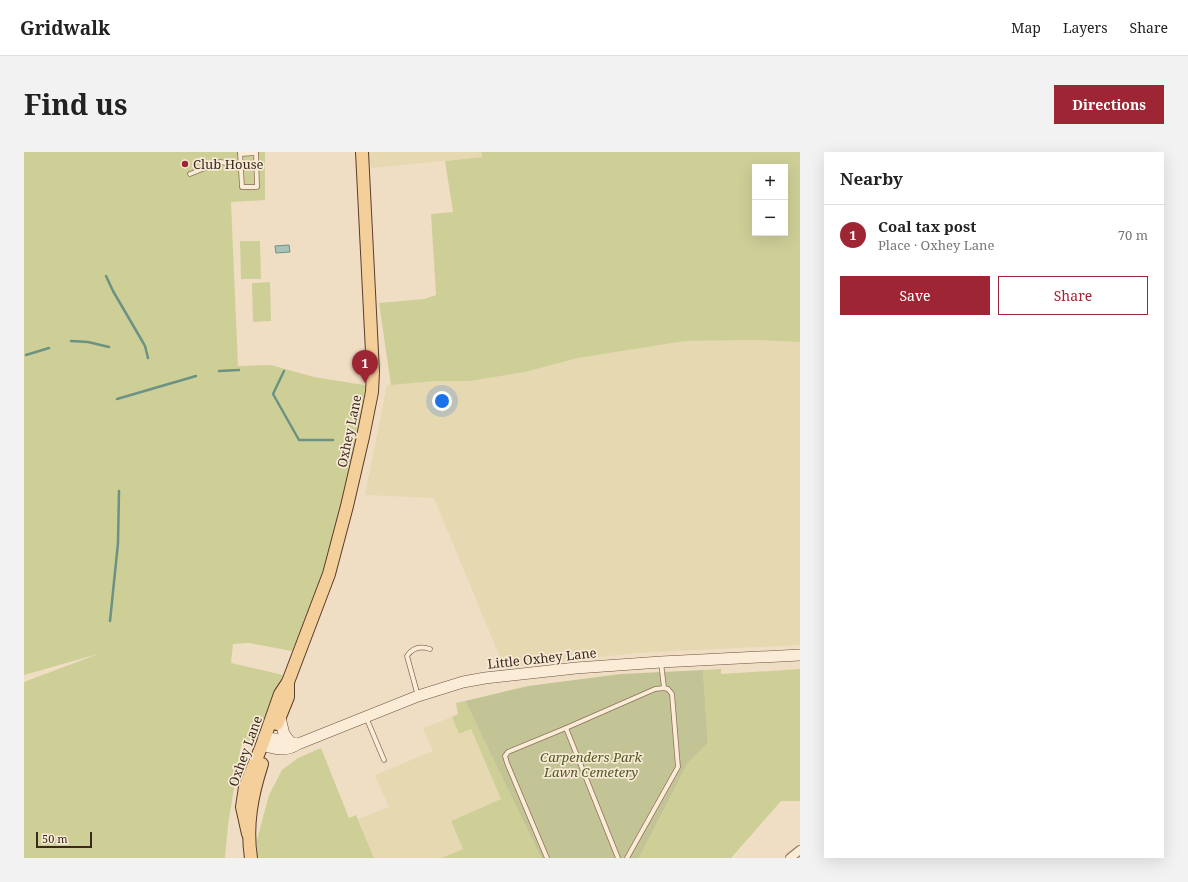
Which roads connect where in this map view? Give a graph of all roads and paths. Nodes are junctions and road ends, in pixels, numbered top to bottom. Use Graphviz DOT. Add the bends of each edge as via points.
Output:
graph roads {
  1 [pos="256,152"];
  2 [pos="362,152"];
  3 [pos="240,153"];
  4 [pos="241,162"];
  5 [pos="190,174"];
  6 [pos="430,649"];
  7 [pos="800,655"];
  8 [pos="661,662"];
  9 [pos="288,682"];
  10 [pos="664,688"];
  11 [pos="418,696"];
  12 [pos="366,716"];
  13 [pos="280,718"];
  14 [pos="566,728"];
  15 [pos="267,742"];
  16 [pos="294,743"];
  17 [pos="384,760"];
  18 [pos="800,850"];
  19 [pos="250,858"];
  20 [pos="546,858"];
  21 [pos="618,858"];
  22 [pos="627,858"];
  23 [pos="790,858"];
  1 -- 3 [label="lane"];
  1 -- 4 [label="lane" via="257,187 242,187"];
  2 -- 9 [label="main road, Oxhey Lane" via="372,392 329,574"];
  3 -- 4 [label="lane"];
  4 -- 5 [label="lane" via="220,162"];
  6 -- 11 [label="lane" via="418,647 412,649 407,656"];
  7 -- 8 [label="main road, Little Oxhey Lane"];
  8 -- 10 [label="lane"];
  8 -- 11 [label="main road, Little Oxhey Lane" via="517,673 463,682"];
  9 -- 13 [label="main road, Oxhey Lane" via="288,697"];
  9 -- 15 [label="main road, Oxhey Lane" via="280,694"];
  10 -- 14 [label="lane" via="655,689"];
  10 -- 22 [label="lane" via="672,694 678,767"];
  11 -- 12 [label="main road, Little Oxhey Lane"];
  12 -- 16 [label="main road, Little Oxhey Lane"];
  12 -- 17 [label="lane"];
  13 -- 15 [label="main road, Oxhey Lane"];
  13 -- 16 [label="main road" via="284,734"];
  14 -- 20 [label="lane" via="508,752 506,756"];
  14 -- 21 [label="lane"];
  15 -- 16 [label="main road"];
  15 -- 19 [label="main road, Oxhey Lane" via="254,792 248,834"];
  18 -- 23 [label="street"];
}
